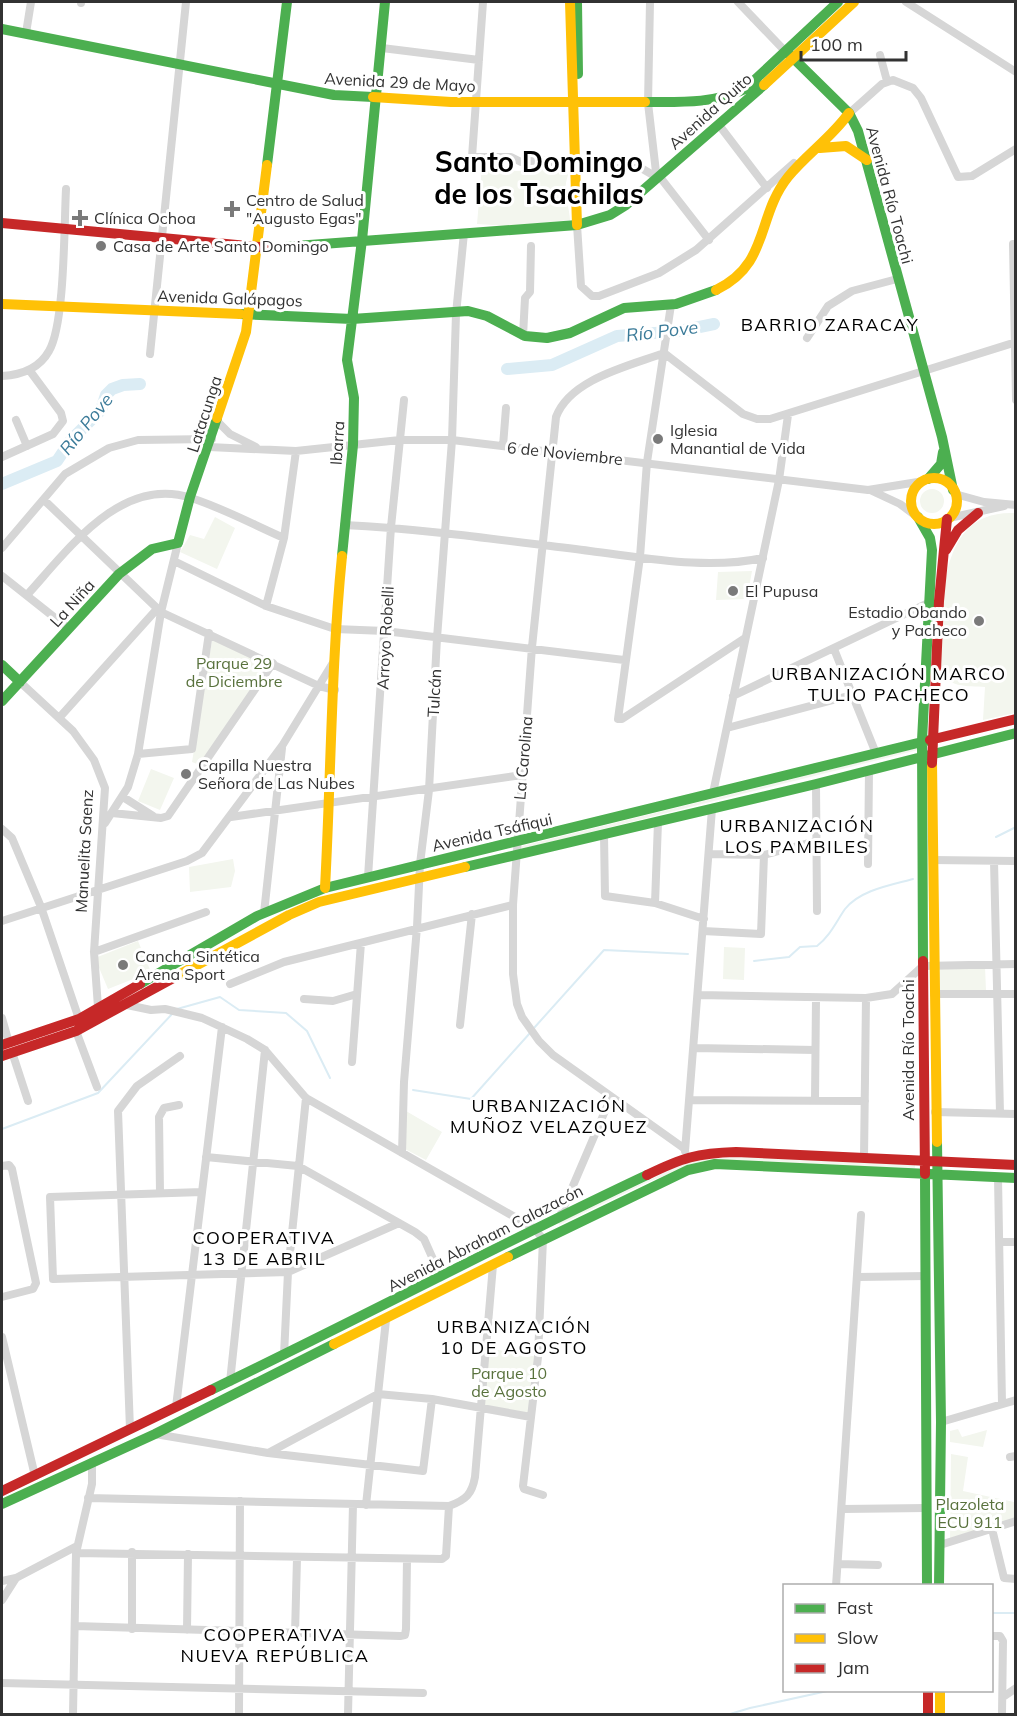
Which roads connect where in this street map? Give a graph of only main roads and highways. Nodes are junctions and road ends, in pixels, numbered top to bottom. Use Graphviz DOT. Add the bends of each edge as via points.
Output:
graph roads {
  1 [pos="287,2"];
  2 [pos="385,2"];
  3 [pos="570,2"];
  4 [pos="577,2"];
  5 [pos="838,2"];
  6 [pos="854,2"];
  7 [pos="2,29"];
  8 [pos="788,53"];
  9 [pos="278,85"];
  10 [pos="376,98"];
  11 [pos="575,101"];
  12 [pos="697,102"];
  13 [pos="849,113"];
  14 [pos="701,140"];
  15 [pos="819,148"];
  16 [pos="867,160"];
  17 [pos="2,223"];
  18 [pos="577,225"];
  19 [pos="362,244"];
  20 [pos="257,249"];
  21 [pos="2,304"];
  22 [pos="250,314"];
  23 [pos="352,319"];
  24 [pos="942,437"];
  25 [pos="926,480"];
  26 [pos="954,492"];
  27 [pos="978,513"];
  28 [pos="917,517"];
  29 [pos="948,519"];
  30 [pos="178,543"];
  31 [pos="943,558"];
  32 [pos="2,665"];
  33 [pos="20,682"];
  34 [pos="2,701"];
  35 [pos="1016,718"];
  36 [pos="1016,733"];
  37 [pos="927,739"];
  38 [pos="934,753"];
  39 [pos="922,756"];
  40 [pos="325,888"];
  41 [pos="928,966"];
  42 [pos="6,1049"];
  43 [pos="923,1161"];
  44 [pos="936,1162"];
  45 [pos="1016,1165"];
  46 [pos="924,1174"];
  47 [pos="937,1174"];
  48 [pos="1016,1178"];
  49 [pos="2,1491"];
  50 [pos="2,1503"];
  51 [pos="927,1584"];
  52 [pos="939,1584"];
  53 [pos="928,1692"];
  54 [pos="940,1692"];
  55 [pos="928,1714"];
  56 [pos="940,1714"];
  1 -- 9 [label="main road, Latacunga"];
  2 -- 10 [label="main road, Ibarra"];
  3 -- 11 [label="main road" via="571,94"];
  4 -- 11 [label="main road"];
  5 -- 8 [label="main road, Avenida Quito"];
  6 -- 8 [label="main road, Avenida Quito"];
  7 -- 9 [label="main road, Avenida 29 de Mayo"];
  8 -- 12 [label="main road, Avenida 29 de Mayo" via="737,93"];
  8 -- 13 [label="main road, Avenida Río Toachi"];
  8 -- 14 [label="main road, Avenida Quito"];
  9 -- 10 [label="main road, Avenida 29 de Mayo"];
  9 -- 20 [label="main road, Latacunga"];
  10 -- 11 [label="main road, Avenida 29 de Mayo"];
  10 -- 19 [label="main road, Ibarra"];
  11 -- 12 [label="main road, Avenida 29 de Mayo"];
  11 -- 18 [label="main road"];
  12 -- 14 [label="main road" via="716,103 744,94"];
  13 -- 15 [label="main road"];
  13 -- 16 [label="main road, Avenida Río Toachi"];
  14 -- 18 [label="main road, Avenida Quito" via="610,215"];
  15 -- 16 [label="main road" via="846,146"];
  15 -- 23 [label="main road, Avenida Galápagos" via="783,184 758,253 746,271 724,287 670,310 633,306 581,330 542,338 523,336 487,314 457,311"];
  16 -- 24 [label="main road, Avenida Río Toachi"];
  17 -- 20 [label="main road, Avenida Quito"];
  18 -- 19 [label="main road, Avenida Quito"];
  19 -- 20 [label="main road, Avenida Quito"];
  19 -- 23 [label="main road, Ibarra"];
  20 -- 22 [label="main road, Latacunga"];
  21 -- 22 [label="main road, Avenida Galápagos"];
  22 -- 23 [label="main road, Avenida Galápagos"];
  22 -- 30 [label="main road, Latacunga"];
  23 -- 40 [label="main road, Ibarra" via="348,370 354,398 353,445 335,629"];
  24 -- 25 [label="main road, Avenida Río Toachi" via="943,458"];
  24 -- 26 [label="main road, Avenida Río Toachi"];
  25 -- 26 [label="main road" via="940,479"];
  25 -- 28 [label="main road" via="912,496"];
  26 -- 29 [label="main road" via="956,507"];
  27 -- 31 [label="main road" via="956,533"];
  28 -- 29 [label="main road" via="931,524"];
  28 -- 37 [label="main road, Avenida Río Toachi" via="932,546"];
  29 -- 31 [label="main road, Avenida Río Toachi"];
  30 -- 33 [label="main road, La Niña" via="152,549 119,574"];
  31 -- 37 [label="main road, Avenida Río Toachi"];
  32 -- 33 [label="main road, Manuelita Saenz"];
  33 -- 34 [label="main road, La Niña"];
  35 -- 37 [label="main road, Avenida Tsáfiqui"];
  36 -- 38 [label="main road, Avenida Tsáfiqui"];
  37 -- 38 [label="main road, Avenida Río Toachi"];
  37 -- 39 [label="main road, Avenida Río Toachi"];
  37 -- 40 [label="main road, Avenida Tsáfiqui"];
  38 -- 39 [label="main road, Avenida Tsáfiqui"];
  38 -- 41 [label="main road, Avenida Río Toachi"];
  39 -- 41 [label="main road, Avenida Río Toachi"];
  39 -- 42 [label="main road, Avenida Tsáfiqui" via="319,902 76,1031"];
  40 -- 42 [label="main road, Avenida Tsáfiqui" via="264,913 79,1019"];
  41 -- 43 [label="main road, Avenida Río Toachi"];
  41 -- 44 [label="main road, Avenida Río Toachi" via="934,994"];
  43 -- 44 [label="main road, Avenida Abraham Calazacón"];
  43 -- 46 [label="main road, Avenida Río Toachi"];
  43 -- 49 [label="main road, Avenida Abraham Calazacón" via="685,1153 230,1382"];
  44 -- 45 [label="main road, Avenida Abraham Calazacón"];
  44 -- 47 [label="main road, Avenida Río Toachi"];
  46 -- 47 [label="main road, Avenida Abraham Calazacón"];
  46 -- 50 [label="main road, Avenida Abraham Calazacón" via="756,1164 701,1166 543,1239 155,1434"];
  46 -- 51 [label="main road, Avenida Río Toachi"];
  47 -- 48 [label="main road, Avenida Abraham Calazacón"];
  47 -- 52 [label="main road, Avenida Río Toachi"];
  53 -- 55 [label="main road"];
  54 -- 56 [label="main road"];
}
